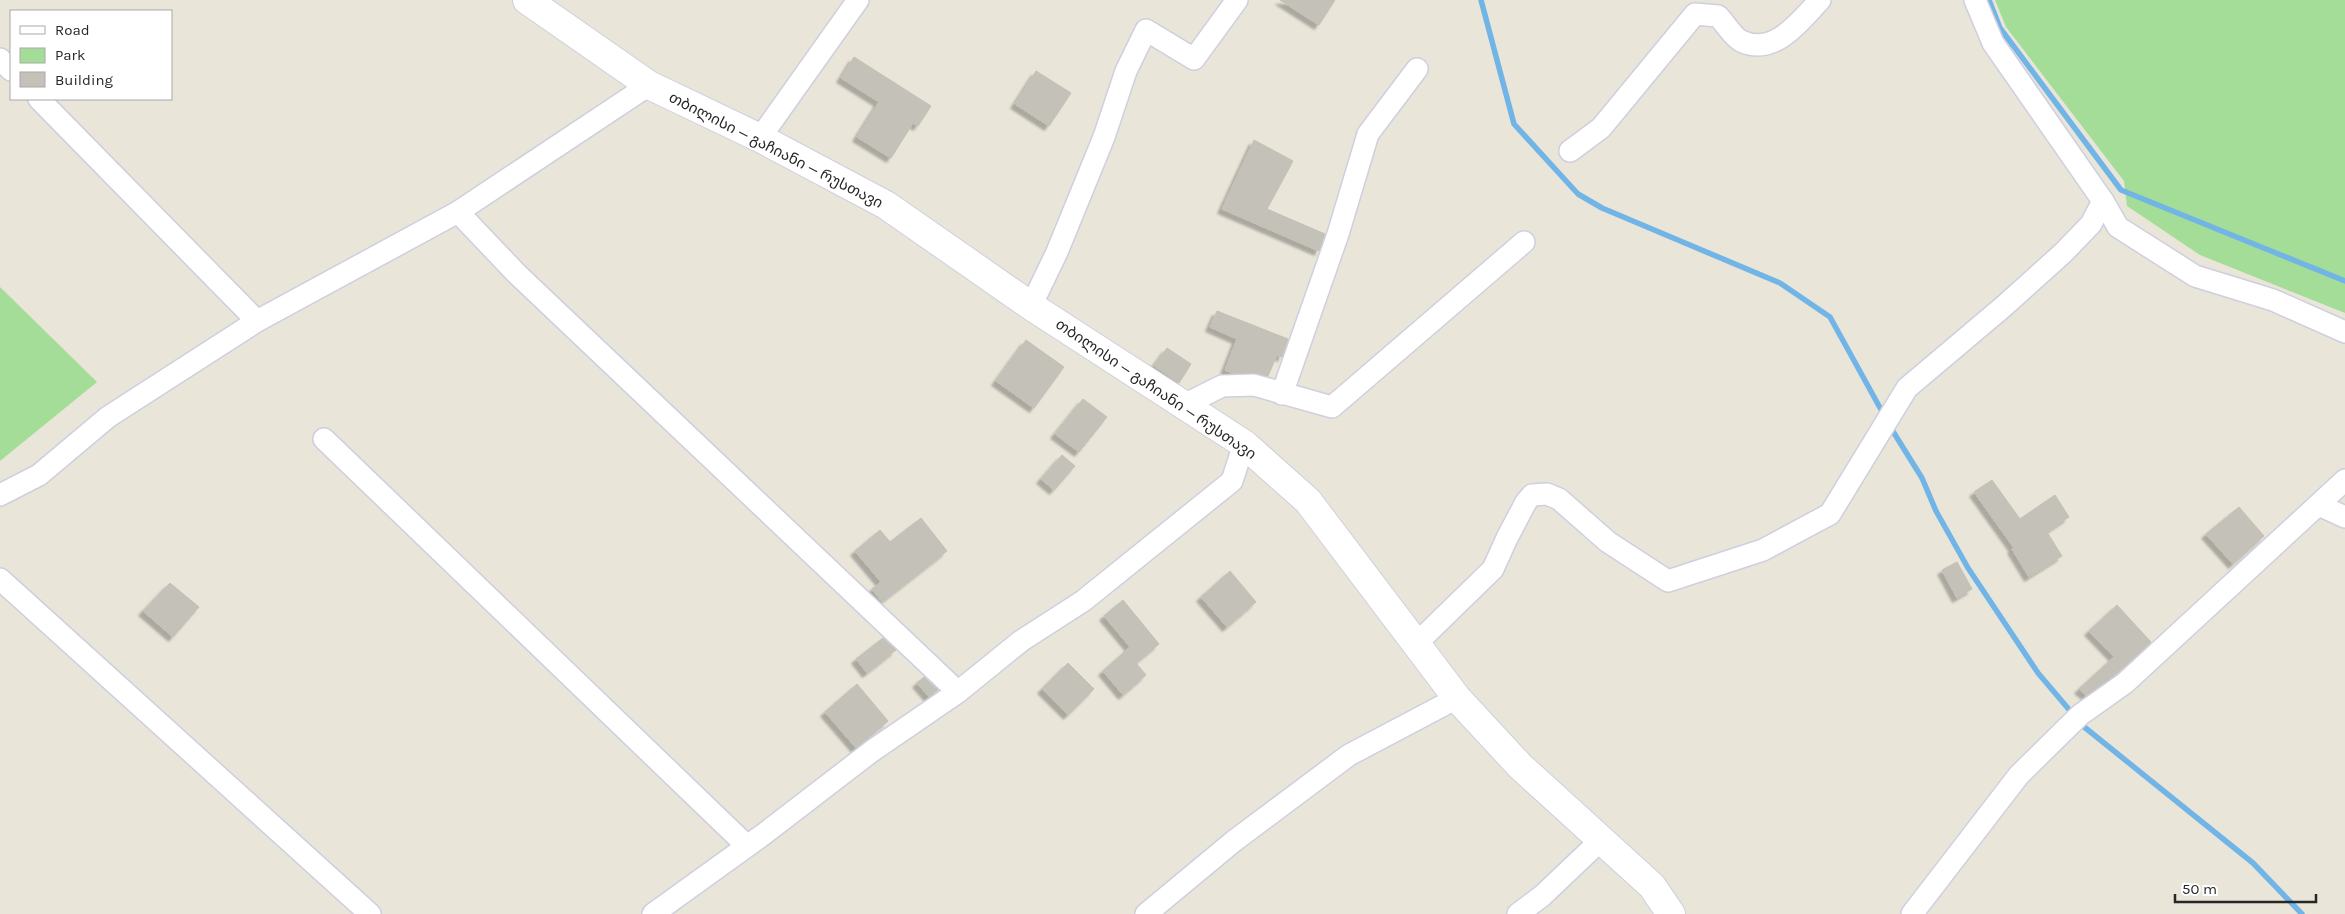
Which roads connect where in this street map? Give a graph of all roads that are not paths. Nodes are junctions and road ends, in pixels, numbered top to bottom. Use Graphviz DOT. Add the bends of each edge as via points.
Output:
graph roads {
  1 [pos="527,0"];
  2 [pos="858,0"];
  3 [pos="1237,0"];
  4 [pos="1820,0"];
  5 [pos="1975,0"];
  6 [pos="0,59"];
  7 [pos="10,69"];
  8 [pos="1417,69"];
  9 [pos="649,85"];
  10 [pos="40,100"];
  11 [pos="760,138"];
  12 [pos="1570,151"];
  13 [pos="2103,201"];
  14 [pos="458,212"];
  15 [pos="1524,242"];
  16 [pos="1031,306"];
  17 [pos="257,321"];
  18 [pos="2345,332"];
  19 [pos="1282,394"];
  20 [pos="1184,405"];
  21 [pos="324,439"];
  22 [pos="1244,444"];
  23 [pos="2345,480"];
  24 [pos="0,496"];
  25 [pos="2319,505"];
  26 [pos="2345,517"];
  27 [pos="0,579"];
  28 [pos="1416,644"];
  29 [pos="958,692"];
  30 [pos="1457,698"];
  31 [pos="1602,839"];
  32 [pos="747,846"];
  33 [pos="370,914"];
  34 [pos="653,914"];
  35 [pos="1146,914"];
  36 [pos="1518,914"];
  37 [pos="1671,914"];
  38 [pos="1912,914"];
  1 -- 9 [label="main road, თბილისი — გაჩიანი — რუსთავი"];
  2 -- 11 [label="street"];
  3 -- 16 [label="street" via="1194,59 1146,30 1126,71 1104,137 1057,252"];
  4 -- 12 [label="street" via="1786,35 1763,46 1740,41 1718,16 1695,14 1601,128"];
  5 -- 13 [label="street" via="1992,43"];
  6 -- 7 [label="street"];
  8 -- 19 [label="street" via="1368,134 1338,234"];
  9 -- 11 [label="main road, თბილისი — გაჩიანი — რუსთავი"];
  9 -- 14 [label="street"];
  10 -- 17 [label="street"];
  11 -- 16 [label="main road, თბილისი — გაჩიანი — რუსთავი" via="886,205"];
  13 -- 18 [label="street" via="2118,227 2195,276 2273,300"];
  13 -- 28 [label="street" via="2090,224 2063,252 1908,388 1830,514 1763,550 1668,581 1608,542 1558,499 1546,494 1532,495 1493,569"];
  14 -- 17 [label="street"];
  14 -- 29 [label="street" via="517,274"];
  15 -- 19 [label="street" via="1332,407"];
  16 -- 20 [label="main road, თბილისი — გაჩიანი — რუსთავი"];
  17 -- 24 [label="street" via="108,417 39,475"];
  19 -- 20 [label="street" via="1254,385 1222,386"];
  20 -- 22 [label="main road, თბილისი — გაჩიანი — რუსთავი"];
  21 -- 32 [label="street"];
  22 -- 28 [label="main road, თბილისი — გაჩიანი — რუსთავი" via="1308,501"];
  22 -- 29 [label="street" via="1232,481 1083,601 1021,641"];
  23 -- 25 [label="street"];
  25 -- 26 [label="street"];
  25 -- 38 [label="street" via="2124,683 2080,716 2019,775"];
  27 -- 33 [label="street"];
  28 -- 30 [label="main road, თბილისი — გაჩიანი — რუსთავი"];
  29 -- 32 [label="street" via="872,751"];
  30 -- 31 [label="main road, თბილისი — გაჩიანი — რუსთავი" via="1520,766"];
  30 -- 35 [label="street" via="1349,755 1234,841"];
  31 -- 36 [label="street" via="1542,896"];
  31 -- 37 [label="main road, თბილისი — გაჩიანი — რუსთავი" via="1652,886"];
  32 -- 34 [label="street"];
}
